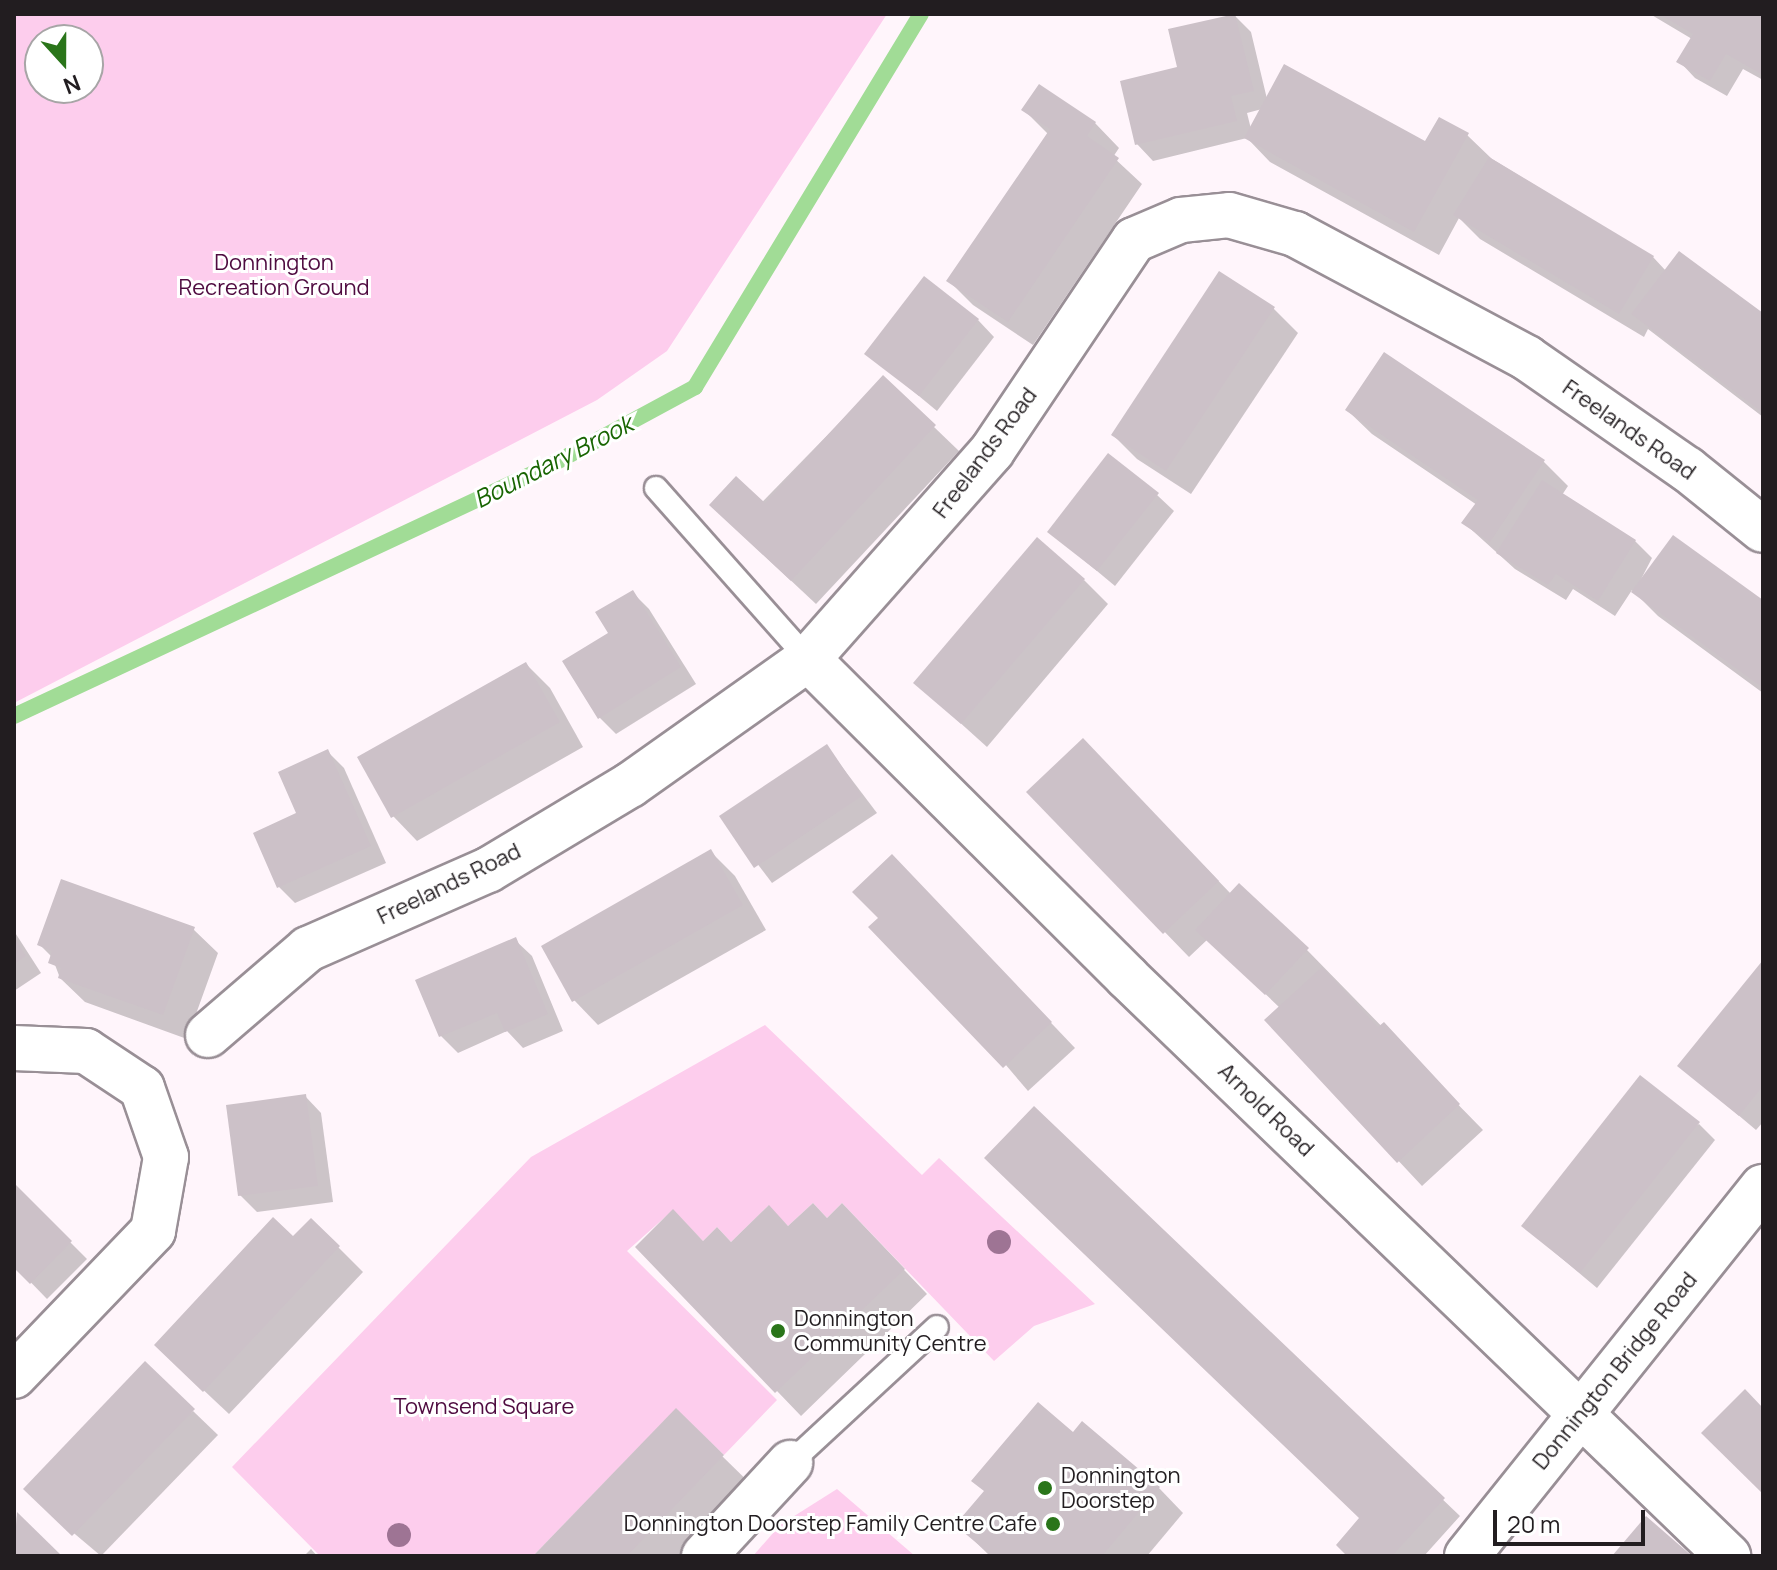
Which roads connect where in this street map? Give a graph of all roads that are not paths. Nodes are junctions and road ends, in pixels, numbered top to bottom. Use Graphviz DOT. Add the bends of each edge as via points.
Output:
graph roads {
  1 [pos="656,488"];
  2 [pos="1763,530"];
  3 [pos="808,659"];
  4 [pos="208,1035"];
  5 [pos="14,1048"];
  6 [pos="1763,1187"];
  7 [pos="937,1327"];
  8 [pos="14,1376"];
  9 [pos="1580,1414"];
  10 [pos="790,1463"];
  11 [pos="704,1556"];
  12 [pos="1467,1556"];
  13 [pos="1728,1556"];
  1 -- 3 [label="lane"];
  2 -- 3 [label="street, Freelands Road" via="1687,469 1527,358 1295,234 1229,215 1181,220 1134,240 992,451"];
  3 -- 4 [label="street, Freelands Road" via="630,785 488,870 308,949"];
  3 -- 9 [label="street, Arnold Road"];
  5 -- 8 [label="street" via="86,1051 142,1088 166,1157 153,1231"];
  6 -- 9 [label="street, Donnington Bridge Road"];
  7 -- 10 [label="lane"];
  9 -- 12 [label="street, Donnington Bridge Road"];
  9 -- 13 [label="street, Arnold Road"];
  10 -- 11 [label="street"];
}
